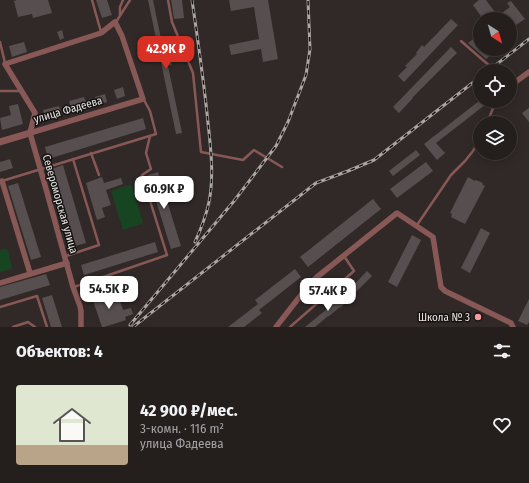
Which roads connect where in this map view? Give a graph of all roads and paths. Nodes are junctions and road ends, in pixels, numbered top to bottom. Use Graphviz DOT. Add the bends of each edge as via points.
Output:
graph roads {
  1 [pos="92,0"];
  2 [pos="124,0"];
  3 [pos="130,0"];
  4 [pos="168,0"];
  5 [pos="120,16"];
  6 [pos="115,22"];
  7 [pos="101,32"];
  8 [pos="461,41"];
  9 [pos="0,42"];
  10 [pos="5,64"];
  11 [pos="487,64"];
  12 [pos="529,72"];
  13 [pos="517,81"];
  14 [pos="0,91"];
  15 [pos="21,91"];
  16 [pos="143,99"];
  17 [pos="30,133"];
  18 [pos="150,136"];
  19 [pos="0,142"];
  20 [pos="473,151"];
  21 [pos="92,153"];
  22 [pos="74,159"];
  23 [pos="282,167"];
  24 [pos="41,169"];
  25 [pos="99,175"];
  26 [pos="1,182"];
  27 [pos="416,226"];
  28 [pos="64,256"];
  29 [pos="344,256"];
  30 [pos="67,263"];
  31 [pos="30,274"];
  32 [pos="0,283"];
  33 [pos="73,287"];
  34 [pos="0,307"];
  35 [pos="13,327"];
  36 [pos="35,327"];
  37 [pos="47,327"];
  38 [pos="81,327"];
  39 [pos="276,327"];
  40 [pos="290,327"];
  41 [pos="513,327"];
  1 -- 7 [label="lane"];
  2 -- 5 [label="lane" via="120,7"];
  3 -- 5 [label="lane"];
  4 -- 23 [label="lane" via="172,22 193,73 201,152 244,160 254,150"];
  5 -- 6 [label="lane"];
  6 -- 7 [label="street"];
  6 -- 16 [label="street"];
  7 -- 10 [label="street"];
  8 -- 11 [label="lane"];
  9 -- 10 [label="lane"];
  10 -- 15 [label="street"];
  12 -- 13 [label="street"];
  14 -- 15 [label="lane"];
  15 -- 17 [label="street" via="35,113"];
  16 -- 17 [label="street, улица Фадеева"];
  16 -- 18 [label="lane" via="150,111 156,134"];
  17 -- 19 [label="street, улица Фадеева"];
  17 -- 24 [label="street, Североморская улица"];
  18 -- 21 [label="lane"];
  18 -- 33 [label="lane" via="146,153 151,169 142,175 167,255"];
  20 -- 27 [label="lane" via="451,175"];
  21 -- 22 [label="lane"];
  21 -- 25 [label="lane"];
  22 -- 24 [label="lane"];
  22 -- 28 [label="lane" via="99,245"];
  24 -- 26 [label="lane"];
  24 -- 28 [label="street, Североморская улица"];
  26 -- 31 [label="street"];
  27 -- 29 [label="street" via="397,213"];
  27 -- 41 [label="street" via="433,237 441,288 511,323"];
  28 -- 30 [label="street, Североморская улица"];
  29 -- 39 [label="street" via="312,281"];
  29 -- 40 [label="lane" via="354,271"];
  30 -- 31 [label="street"];
  30 -- 33 [label="street, Североморская улица"];
  31 -- 32 [label="street"];
  33 -- 38 [label="street, Североморская улица" via="81,311"];
  34 -- 37 [label="lane" via="37,296"];
  35 -- 36 [label="lane" via="28,322"];
}
